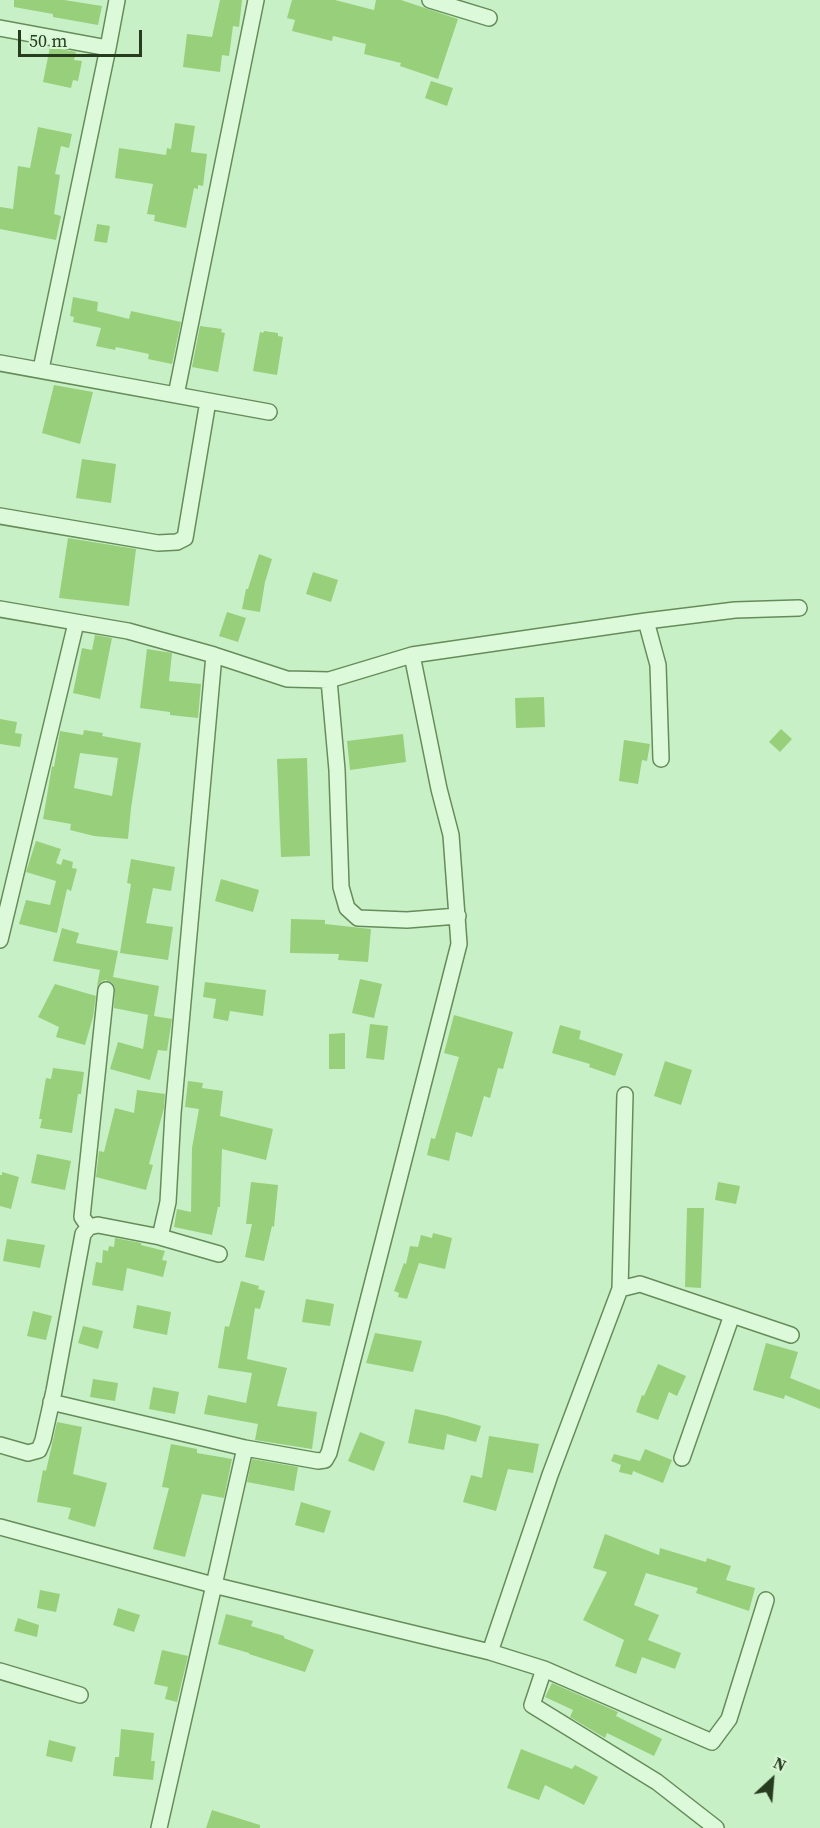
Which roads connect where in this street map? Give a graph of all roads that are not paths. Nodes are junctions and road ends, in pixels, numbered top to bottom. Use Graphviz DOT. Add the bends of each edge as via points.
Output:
graph roads {
  1 [pos="117,0"];
  2 [pos="256,0"];
  3 [pos="430,0"];
  4 [pos="489,18"];
  5 [pos="0,28"];
  6 [pos="108,48"];
  7 [pos="0,363"];
  8 [pos="41,369"];
  9 [pos="176,395"];
  10 [pos="208,401"];
  11 [pos="269,412"];
  12 [pos="0,516"];
  13 [pos="799,608"];
  14 [pos="0,609"];
  15 [pos="646,621"];
  16 [pos="75,623"];
  17 [pos="214,655"];
  18 [pos="412,655"];
  19 [pos="329,680"];
  20 [pos="661,759"];
  21 [pos="458,916"];
  22 [pos="0,940"];
  23 [pos="106,990"];
  24 [pos="625,1095"];
  25 [pos="89,1227"];
  26 [pos="160,1237"];
  27 [pos="219,1254"];
  28 [pos="620,1288"];
  29 [pos="732,1315"];
  30 [pos="791,1335"];
  31 [pos="51,1402"];
  32 [pos="0,1445"];
  33 [pos="245,1448"];
  34 [pos="682,1458"];
  35 [pos="0,1527"];
  36 [pos="213,1585"];
  37 [pos="766,1600"];
  38 [pos="490,1652"];
  39 [pos="544,1669"];
  40 [pos="0,1671"];
  41 [pos="80,1695"];
  42 [pos="159,1828"];
  43 [pos="716,1828"];
  1 -- 6 [label="street"];
  2 -- 9 [label="street"];
  3 -- 4 [label="street"];
  5 -- 6 [label="street"];
  6 -- 8 [label="street"];
  7 -- 8 [label="street"];
  8 -- 9 [label="street"];
  9 -- 10 [label="street"];
  10 -- 11 [label="street"];
  10 -- 12 [label="street" via="185,538 158,543"];
  13 -- 15 [label="street" via="735,610"];
  14 -- 16 [label="street"];
  15 -- 18 [label="street"];
  15 -- 20 [label="street" via="658,665"];
  16 -- 17 [label="street" via="128,631"];
  16 -- 22 [label="street"];
  17 -- 19 [label="street" via="287,679"];
  17 -- 26 [label="street" via="168,1202"];
  18 -- 19 [label="street"];
  18 -- 21 [label="street" via="451,835"];
  19 -- 21 [label="street" via="337,770 340,887 347,908 357,918"];
  21 -- 33 [label="street" via="459,944 329,1453 325,1460 318,1461"];
  23 -- 25 [label="street" via="82,1217"];
  24 -- 28 [label="street"];
  25 -- 26 [label="street" via="98,1225"];
  25 -- 31 [label="street" via="83,1234"];
  26 -- 27 [label="street"];
  28 -- 29 [label="street" via="640,1284"];
  28 -- 38 [label="street" via="550,1475"];
  29 -- 30 [label="street"];
  29 -- 34 [label="street"];
  31 -- 32 [label="street" via="39,1450 28,1453"];
  31 -- 33 [label="street"];
  33 -- 36 [label="street"];
  35 -- 36 [label="street"];
  36 -- 38 [label="street"];
  36 -- 42 [label="street"];
  37 -- 39 [label="street" via="729,1719 712,1742"];
  38 -- 39 [label="street"];
  39 -- 43 [label="street" via="532,1705 657,1782"];
  40 -- 41 [label="street"];
}
